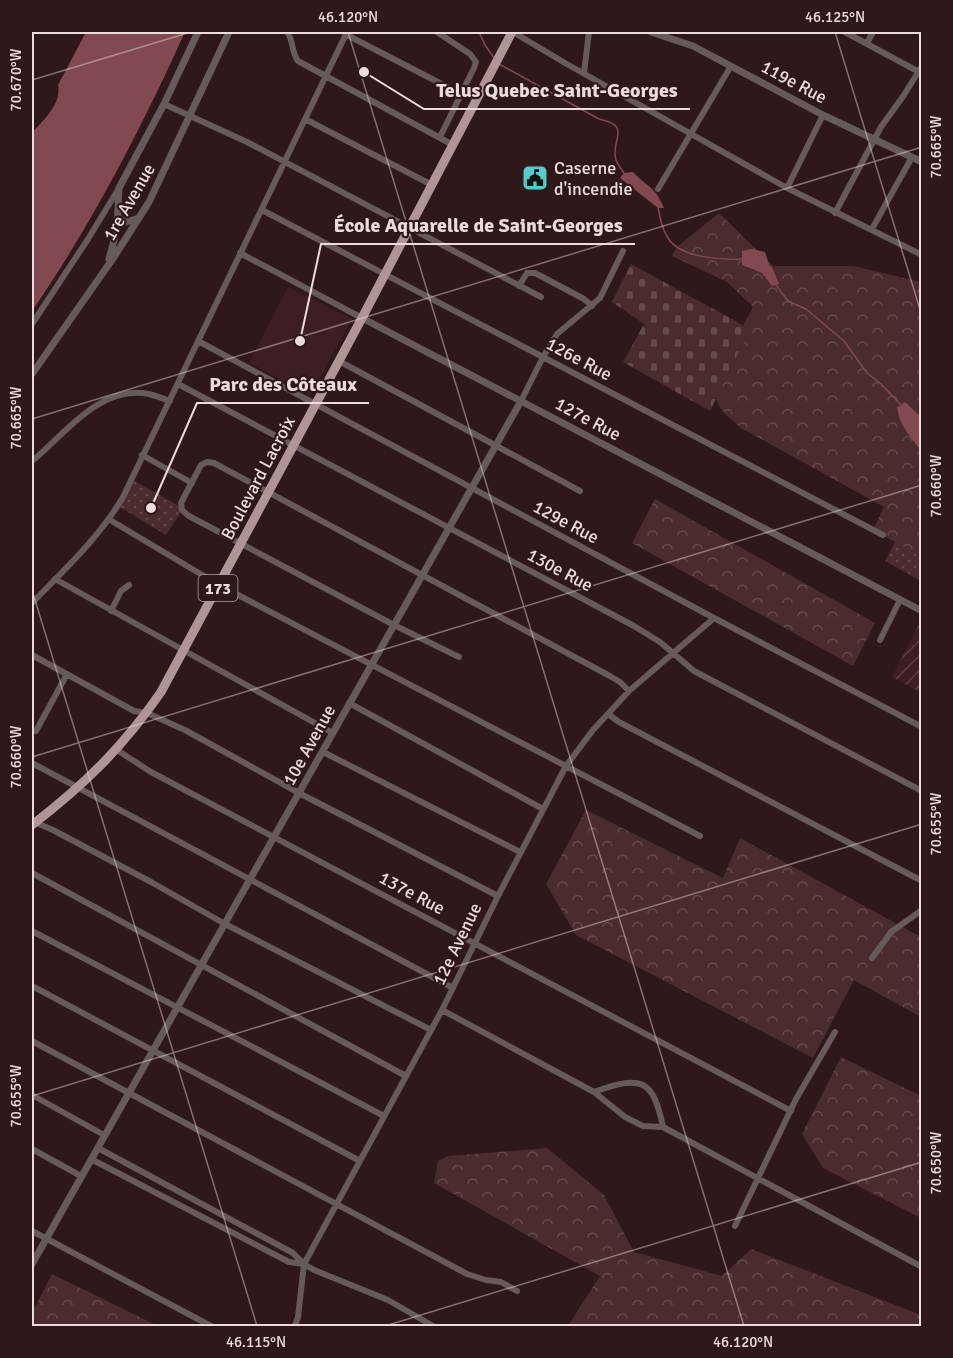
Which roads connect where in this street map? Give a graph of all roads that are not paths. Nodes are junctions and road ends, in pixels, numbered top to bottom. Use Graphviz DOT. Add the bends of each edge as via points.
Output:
graph roads {
  1 [pos="198,32"];
  2 [pos="229,32"];
  3 [pos="287,32"];
  4 [pos="437,32"];
  5 [pos="513,32"];
  6 [pos="589,32"];
  7 [pos="651,32"];
  8 [pos="845,32"];
  9 [pos="873,32"];
  10 [pos="346,33"];
  11 [pos="867,43"];
  12 [pos="731,66"];
  13 [pos="920,70"];
  14 [pos="584,73"];
  15 [pos="327,75"];
  16 [pos="461,94"];
  17 [pos="164,104"];
  18 [pos="189,115"];
  19 [pos="823,115"];
  20 [pos="305,118"];
  21 [pos="692,133"];
  22 [pos="440,137"];
  23 [pos="875,140"];
  24 [pos="453,145"];
  25 [pos="912,157"];
  26 [pos="284,162"];
  27 [pos="921,162"];
  28 [pos="432,185"];
  29 [pos="119,188"];
  30 [pos="787,188"];
  31 [pos="658,189"];
  32 [pos="262,210"];
  33 [pos="835,213"];
  34 [pos="117,214"];
  35 [pos="139,218"];
  36 [pos="410,228"];
  37 [pos="872,229"];
  38 [pos="622,250"];
  39 [pos="240,253"];
  40 [pos="921,255"];
  41 [pos="105,270"];
  42 [pos="385,274"];
  43 [pos="519,286"];
  44 [pos="541,297"];
  45 [pos="592,306"];
  46 [pos="362,318"];
  47 [pos="32,324"];
  48 [pos="198,341"];
  49 [pos="543,357"];
  50 [pos="339,361"];
  51 [pos="32,374"];
  52 [pos="178,384"];
  53 [pos="170,401"];
  54 [pos="520,401"];
  55 [pos="316,404"];
  56 [pos="294,446"];
  57 [pos="495,446"];
  58 [pos="142,455"];
  59 [pos="32,461"];
  60 [pos="192,483"];
  61 [pos="471,488"];
  62 [pos="580,491"];
  63 [pos="268,493"];
  64 [pos="110,520"];
  65 [pos="448,528"];
  66 [pos="883,535"];
  67 [pos="242,543"];
  68 [pos="421,573"];
  69 [pos="55,579"];
  70 [pos="129,585"];
  71 [pos="219,585"];
  72 [pos="900,600"];
  73 [pos="32,603"];
  74 [pos="111,611"];
  75 [pos="921,611"];
  76 [pos="714,618"];
  77 [pos="394,625"];
  78 [pos="879,640"];
  79 [pos="184,652"];
  80 [pos="671,653"];
  81 [pos="32,655"];
  82 [pos="459,657"];
  83 [pos="372,665"];
  84 [pos="67,675"];
  85 [pos="628,690"];
  86 [pos="349,703"];
  87 [pos="147,713"];
  88 [pos="608,714"];
  89 [pos="921,727"];
  90 [pos="36,731"];
  91 [pos="333,734"];
  92 [pos="117,750"];
  93 [pos="322,752"];
  94 [pos="32,763"];
  95 [pos="566,766"];
  96 [pos="79,788"];
  97 [pos="921,791"];
  98 [pos="299,793"];
  99 [pos="543,809"];
  100 [pos="33,823"];
  101 [pos="273,836"];
  102 [pos="699,836"];
  103 [pos="520,852"];
  104 [pos="32,873"];
  105 [pos="249,880"];
  106 [pos="921,881"];
  107 [pos="498,896"];
  108 [pos="921,910"];
  109 [pos="225,924"];
  110 [pos="32,931"];
  111 [pos="475,944"];
  112 [pos="872,957"];
  113 [pos="201,965"];
  114 [pos="32,986"];
  115 [pos="453,988"];
  116 [pos="177,1008"];
  117 [pos="442,1010"];
  118 [pos="431,1030"];
  119 [pos="835,1032"];
  120 [pos="32,1041"];
  121 [pos="152,1050"];
  122 [pos="406,1076"];
  123 [pos="128,1092"];
  124 [pos="594,1092"];
  125 [pos="32,1095"];
  126 [pos="790,1111"];
  127 [pos="384,1116"];
  128 [pos="663,1127"];
  129 [pos="104,1135"];
  130 [pos="98,1148"];
  131 [pos="32,1149"];
  132 [pos="91,1159"];
  133 [pos="360,1161"];
  134 [pos="81,1176"];
  135 [pos="758,1178"];
  136 [pos="336,1204"];
  137 [pos="735,1226"];
  138 [pos="32,1231"];
  139 [pos="46,1239"];
  140 [pos="32,1264"];
  141 [pos="304,1264"];
  142 [pos="921,1267"];
  143 [pos="517,1291"];
  144 [pos="211,1326"];
  145 [pos="295,1326"];
  146 [pos="433,1326"];
  1 -- 17 [label="street"];
  2 -- 18 [label="street, 1re Avenue"];
  3 -- 15 [label="street" via="298,61"];
  4 -- 16 [label="street" via="471,54 476,62"];
  5 -- 14 [label="street"];
  5 -- 24 [label="main road, Boulevard Lacroix / 173"];
  6 -- 14 [label="street"];
  7 -- 12 [label="street, 119e Rue" via="693,46"];
  8 -- 11 [label="street"];
  9 -- 11 [label="street"];
  10 -- 15 [label="street"];
  10 -- 16 [label="street"];
  11 -- 13 [label="street"];
  12 -- 19 [label="street, 119e Rue"];
  12 -- 21 [label="street"];
  13 -- 23 [label="street"];
  14 -- 21 [label="street"];
  15 -- 20 [label="street"];
  15 -- 22 [label="street"];
  16 -- 22 [label="street"];
  17 -- 18 [label="street"];
  17 -- 29 [label="street"];
  18 -- 26 [label="street"];
  18 -- 35 [label="street, 1re Avenue" via="161,180"];
  19 -- 23 [label="street, 119e Rue"];
  19 -- 30 [label="street"];
  20 -- 26 [label="street"];
  20 -- 28 [label="street"];
  21 -- 30 [label="street"];
  21 -- 31 [label="street"];
  22 -- 24 [label="street"];
  23 -- 25 [label="street, 119e Rue"];
  23 -- 33 [label="street"];
  24 -- 28 [label="main road, Boulevard Lacroix / 173"];
  25 -- 27 [label="street, 119e Rue"];
  25 -- 37 [label="street"];
  26 -- 32 [label="street"];
  26 -- 36 [label="street"];
  28 -- 36 [label="main road, Boulevard Lacroix / 173"];
  29 -- 34 [label="street"];
  29 -- 47 [label="street"];
  30 -- 33 [label="street"];
  32 -- 39 [label="street"];
  32 -- 42 [label="street, 126e Rue"];
  33 -- 37 [label="street"];
  34 -- 35 [label="street" via="126,222"];
  34 -- 41 [label="street" via="115,242"];
  35 -- 41 [label="street, 1re Avenue"];
  36 -- 42 [label="main road, Boulevard Lacroix / 173"];
  36 -- 43 [label="street"];
  37 -- 40 [label="street"];
  38 -- 45 [label="street, 10e Avenue" via="600,298"];
  39 -- 46 [label="street, 127e Rue"];
  39 -- 48 [label="street"];
  41 -- 51 [label="street, 1re Avenue"];
  42 -- 46 [label="main road, Boulevard Lacroix / 173"];
  42 -- 49 [label="street, 126e Rue"];
  43 -- 44 [label="street"];
  43 -- 45 [label="street" via="527,273 535,273"];
  45 -- 49 [label="street, 10e Avenue" via="562,328"];
  46 -- 50 [label="main road, Boulevard Lacroix / 173"];
  46 -- 54 [label="street, 127e Rue"];
  48 -- 52 [label="street"];
  48 -- 55 [label="street, 129e Rue"];
  49 -- 54 [label="street, 10e Avenue"];
  49 -- 66 [label="street, 126e Rue"];
  50 -- 55 [label="main road, Boulevard Lacroix / 173"];
  50 -- 57 [label="street"];
  52 -- 53 [label="street"];
  52 -- 56 [label="street, 130e Rue"];
  53 -- 58 [label="street"];
  53 -- 59 [label="street" via="142,393 117,395 102,402"];
  54 -- 57 [label="street, 10e Avenue"];
  54 -- 72 [label="street, 127e Rue"];
  55 -- 56 [label="main road, Boulevard Lacroix / 173"];
  55 -- 61 [label="street, 129e Rue"];
  56 -- 63 [label="main road, Boulevard Lacroix / 173"];
  56 -- 65 [label="street, 130e Rue"];
  57 -- 61 [label="street, 10e Avenue"];
  57 -- 62 [label="street"];
  58 -- 60 [label="street"];
  58 -- 64 [label="street"];
  60 -- 63 [label="street" via="201,465 211,462"];
  60 -- 67 [label="street" via="181,503 182,510"];
  61 -- 65 [label="street, 10e Avenue"];
  61 -- 76 [label="street, 129e Rue"];
  63 -- 67 [label="main road, Boulevard Lacroix / 173"];
  63 -- 68 [label="street"];
  64 -- 69 [label="street"];
  64 -- 71 [label="street"];
  65 -- 68 [label="street, 10e Avenue"];
  65 -- 80 [label="street, 130e Rue" via="634,626"];
  67 -- 71 [label="main road, Boulevard Lacroix / 173"];
  67 -- 77 [label="street"];
  68 -- 77 [label="street, 10e Avenue"];
  68 -- 85 [label="street" via="608,675"];
  69 -- 73 [label="street"];
  69 -- 74 [label="street"];
  70 -- 74 [label="street" via="121,591"];
  71 -- 79 [label="main road, Boulevard Lacroix / 173"];
  71 -- 83 [label="street"];
  72 -- 75 [label="street, 127e Rue"];
  72 -- 78 [label="street"];
  74 -- 79 [label="street"];
  76 -- 80 [label="street, 12e Avenue"];
  76 -- 89 [label="street, 129e Rue"];
  77 -- 82 [label="street"];
  77 -- 83 [label="street, 10e Avenue"];
  79 -- 87 [label="main road, Boulevard Lacroix / 173"];
  79 -- 91 [label="street"];
  80 -- 85 [label="street, 12e Avenue"];
  80 -- 97 [label="street, 130e Rue" via="704,676"];
  81 -- 84 [label="street"];
  83 -- 86 [label="street, 10e Avenue"];
  83 -- 95 [label="street"];
  84 -- 87 [label="street" via="134,711"];
  84 -- 90 [label="street"];
  85 -- 88 [label="street, 12e Avenue"];
  86 -- 91 [label="street, 10e Avenue"];
  86 -- 99 [label="street"];
  87 -- 92 [label="main road, Boulevard Lacroix / 173"];
  87 -- 98 [label="street"];
  88 -- 95 [label="street, 12e Avenue"];
  88 -- 106 [label="street"];
  91 -- 93 [label="street, 10e Avenue"];
  92 -- 96 [label="main road, Boulevard Lacroix / 173"];
  92 -- 101 [label="street, 137e Rue"];
  93 -- 98 [label="street, 10e Avenue"];
  93 -- 103 [label="street"];
  94 -- 96 [label="street"];
  95 -- 99 [label="street, 12e Avenue"];
  95 -- 102 [label="street"];
  96 -- 100 [label="main road, Boulevard Lacroix / 173"];
  96 -- 105 [label="street"];
  98 -- 101 [label="street, 10e Avenue"];
  98 -- 107 [label="street"];
  99 -- 103 [label="street, 12e Avenue"];
  100 -- 109 [label="street" via="53,830"];
  101 -- 105 [label="street, 10e Avenue"];
  101 -- 111 [label="street, 137e Rue"];
  103 -- 107 [label="street, 12e Avenue"];
  104 -- 113 [label="street"];
  105 -- 109 [label="street, 10e Avenue"];
  105 -- 115 [label="street"];
  107 -- 111 [label="street, 12e Avenue"];
  108 -- 112 [label="street" via="891,932"];
  109 -- 113 [label="street, 10e Avenue"];
  109 -- 118 [label="street"];
  110 -- 116 [label="street"];
  111 -- 115 [label="street, 12e Avenue"];
  111 -- 126 [label="street, 137e Rue"];
  113 -- 116 [label="street, 10e Avenue"];
  113 -- 122 [label="street"];
  114 -- 121 [label="street"];
  115 -- 117 [label="street, 12e Avenue"];
  116 -- 121 [label="street, 10e Avenue"];
  116 -- 127 [label="street"];
  117 -- 118 [label="street, 12e Avenue"];
  117 -- 124 [label="street"];
  118 -- 122 [label="street, 12e Avenue"];
  119 -- 126 [label="street"];
  120 -- 123 [label="street"];
  121 -- 123 [label="street, 10e Avenue"];
  121 -- 133 [label="street"];
  122 -- 127 [label="street, 12e Avenue"];
  123 -- 129 [label="street, 10e Avenue"];
  123 -- 136 [label="street"];
  124 -- 128 [label="street" via="625,1117 643,1126"];
  124 -- 128 [label="street" via="627,1082 647,1087 656,1099"];
  125 -- 129 [label="street"];
  126 -- 135 [label="street"];
  127 -- 133 [label="street, 12e Avenue"];
  128 -- 135 [label="street"];
  129 -- 130 [label="street, 10e Avenue"];
  130 -- 132 [label="street, 10e Avenue"];
  130 -- 141 [label="street" via="293,1252"];
  131 -- 134 [label="street"];
  132 -- 134 [label="street, 10e Avenue"];
  132 -- 141 [label="street" via="289,1262"];
  133 -- 136 [label="street, 12e Avenue"];
  134 -- 139 [label="street, 10e Avenue"];
  135 -- 137 [label="street"];
  135 -- 142 [label="street"];
  136 -- 141 [label="street, 12e Avenue"];
  136 -- 143 [label="street" via="467,1274 501,1282"];
  138 -- 139 [label="street"];
  139 -- 140 [label="street, 10e Avenue"];
  139 -- 144 [label="street"];
  141 -- 145 [label="street, 12e Avenue"];
  141 -- 146 [label="street" via="388,1300"];
}
